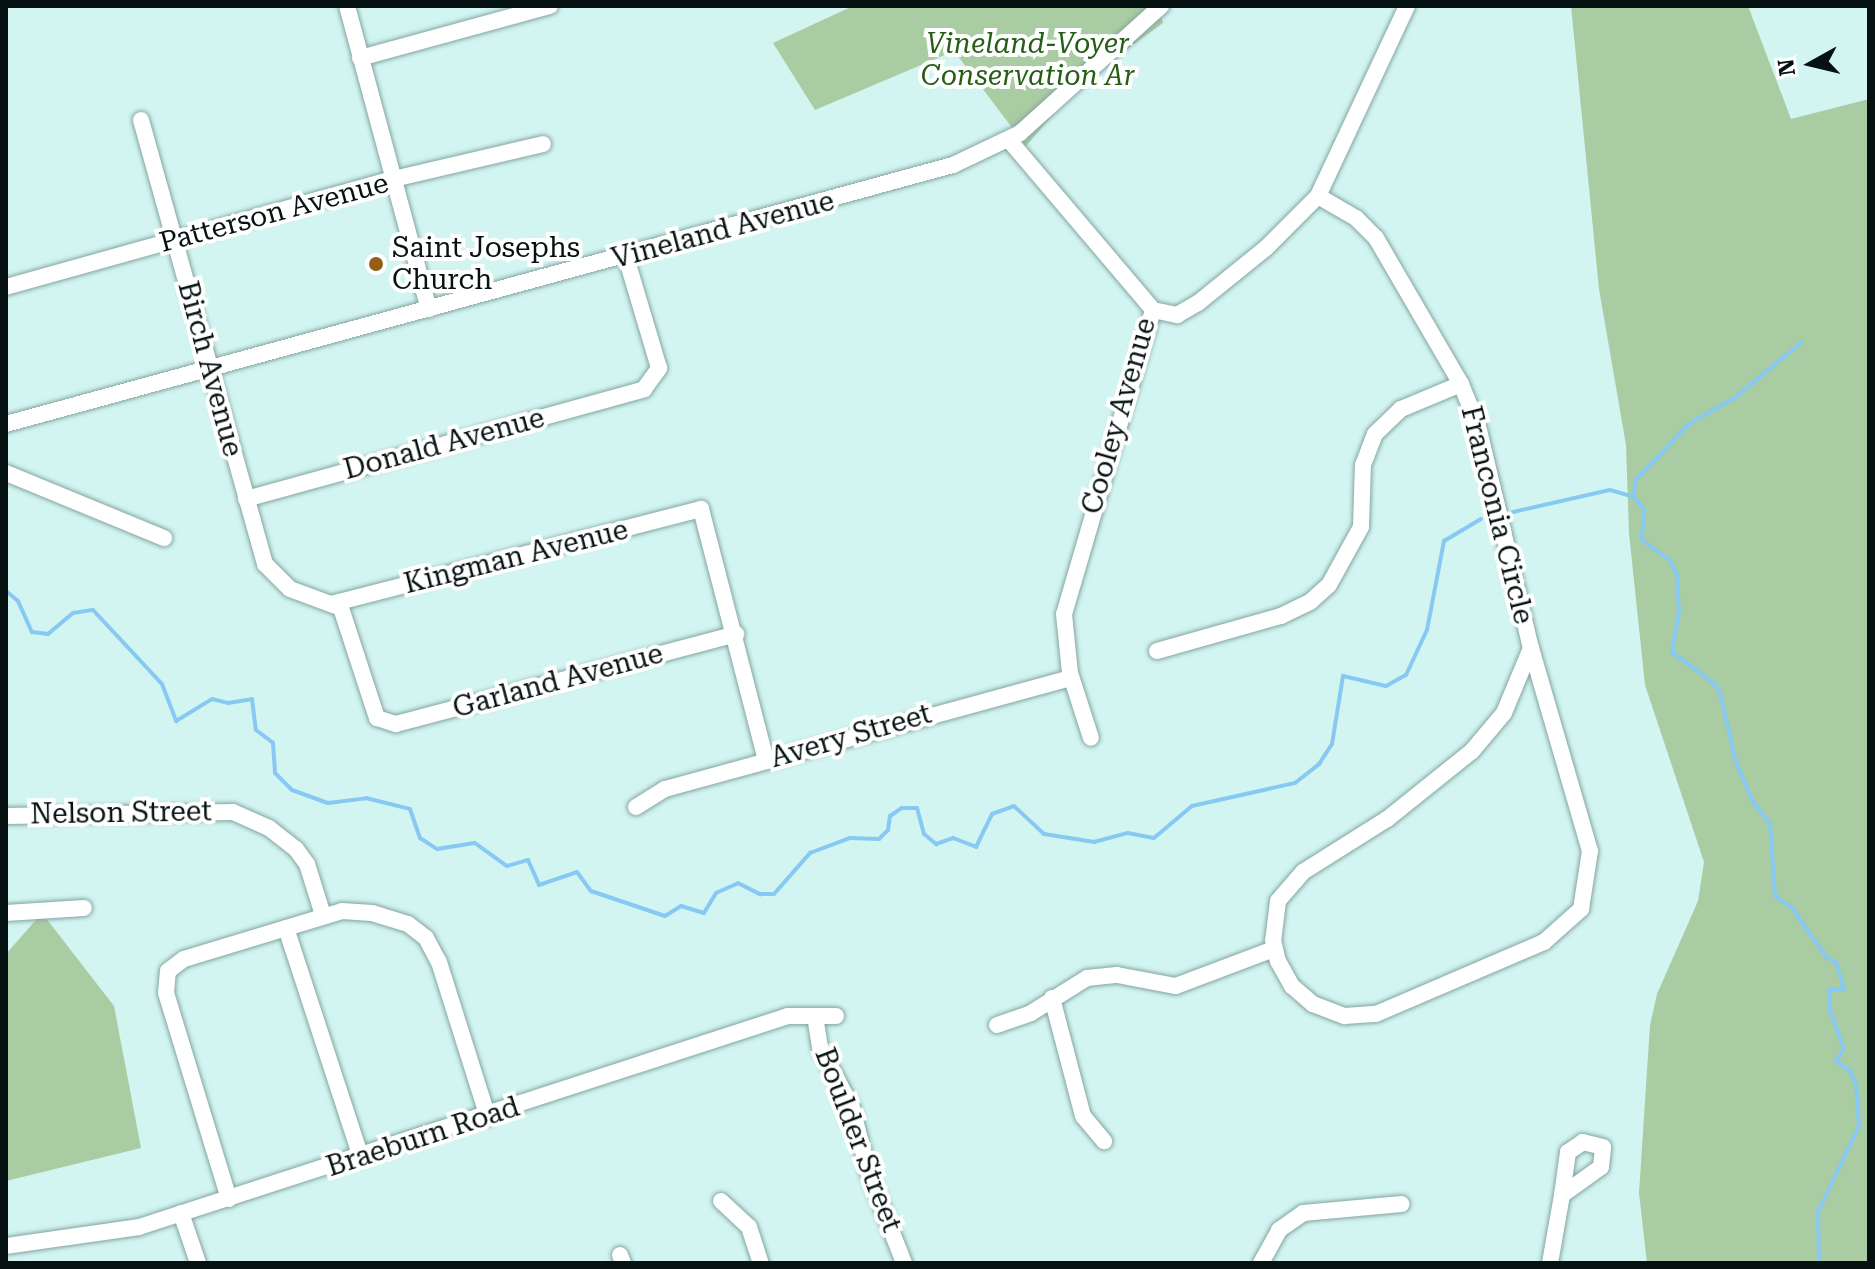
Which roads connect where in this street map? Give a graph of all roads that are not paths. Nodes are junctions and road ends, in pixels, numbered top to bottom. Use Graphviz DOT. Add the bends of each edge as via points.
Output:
graph roads {
  1 [pos="347,6"];
  2 [pos="550,6"];
  3 [pos="1161,6"];
  4 [pos="1407,6"];
  5 [pos="360,58"];
  6 [pos="141,120"];
  7 [pos="1009,140"];
  8 [pos="543,144"];
  9 [pos="394,179"];
  10 [pos="1318,196"];
  11 [pos="175,240"];
  12 [pos="626,257"];
  13 [pos="6,287"];
  14 [pos="429,309"];
  15 [pos="1153,310"];
  16 [pos="210,369"];
  17 [pos="1461,384"];
  18 [pos="6,424"];
  19 [pos="6,473"];
  20 [pos="246,499"];
  21 [pos="164,538"];
  22 [pos="330,605"];
  23 [pos="736,634"];
  24 [pos="1531,648"];
  25 [pos="1157,651"];
  26 [pos="1071,678"];
  27 [pos="1091,738"];
  28 [pos="766,760"];
  29 [pos="636,807"];
  30 [pos="6,816"];
  31 [pos="84,908"];
  32 [pos="6,913"];
  33 [pos="323,915"];
  34 [pos="286,928"];
  35 [pos="1274,949"];
  36 [pos="1052,998"];
  37 [pos="815,1016"];
  38 [pos="836,1016"];
  39 [pos="997,1025"];
  40 [pos="488,1117"];
  41 [pos="1104,1141"];
  42 [pos="361,1158"];
  43 [pos="1562,1195"];
  44 [pos="229,1199"];
  45 [pos="721,1201"];
  46 [pos="1402,1204"];
  47 [pos="181,1213"];
  48 [pos="6,1246"];
  49 [pos="198,1263"];
  50 [pos="761,1263"];
  51 [pos="904,1263"];
  52 [pos="1261,1263"];
  53 [pos="1550,1263"];
  1 -- 5 [label="street"];
  2 -- 5 [label="street"];
  3 -- 7 [label="street, Vineland Avenue"];
  4 -- 10 [label="street"];
  5 -- 9 [label="street"];
  6 -- 11 [label="street, Birch Avenue"];
  7 -- 12 [label="street, Vineland Avenue" via="932,173"];
  7 -- 15 [label="street, Cooley Avenue"];
  8 -- 9 [label="street, Patterson Avenue"];
  9 -- 11 [label="street, Patterson Avenue"];
  9 -- 14 [label="street"];
  10 -- 15 [label="street" via="1266,248 1198,303 1177,315"];
  10 -- 17 [label="street, Franconia Circle" via="1356,218 1376,238"];
  11 -- 13 [label="street, Patterson Avenue"];
  11 -- 16 [label="street, Birch Avenue"];
  12 -- 14 [label="street, Vineland Avenue"];
  12 -- 20 [label="street, Donald Avenue" via="659,368 644,389"];
  14 -- 16 [label="street, Vineland Avenue"];
  15 -- 26 [label="street, Cooley Avenue" via="1066,606"];
  16 -- 18 [label="street, Vineland Avenue"];
  16 -- 20 [label="street, Birch Avenue"];
  17 -- 24 [label="street, Franconia Circle" via="1478,426"];
  17 -- 25 [label="street" via="1401,409 1375,434 1363,465 1361,527 1329,585 1303,607"];
  19 -- 21 [label="street"];
  20 -- 22 [label="street, Birch Avenue" via="268,571 290,589"];
  22 -- 23 [label="street, Garland Avenue" via="344,613 368,703 380,720 396,724"];
  22 -- 23 [label="street, Kingman Avenue" via="701,509"];
  23 -- 28 [label="street"];
  24 -- 35 [label="street, Franconia Circle" via="1504,713 1472,751 1397,812 1295,879 1276,908"];
  24 -- 35 [label="street, Franconia Circle" via="1590,851 1587,893 1571,922 1525,950 1360,1016 1333,1013 1300,994"];
  26 -- 27 [label="street, Cooley Avenue"];
  26 -- 28 [label="street, Avery Street"];
  28 -- 29 [label="street, Avery Street" via="665,789"];
  30 -- 33 [label="street, Nelson Street" via="233,812 269,828 296,849 307,864"];
  31 -- 32 [label="street"];
  33 -- 34 [label="street"];
  33 -- 40 [label="street" via="372,913 408,924 426,938 439,962"];
  34 -- 42 [label="street"];
  34 -- 44 [label="street" via="184,959 166,978 166,993"];
  35 -- 36 [label="street" via="1184,985 1106,974"];
  36 -- 39 [label="street"];
  36 -- 41 [label="street" via="1083,1116"];
  37 -- 38 [label="street, Braeburn Road"];
  37 -- 40 [label="street, Braeburn Road" via="788,1016"];
  37 -- 51 [label="street, Boulder Street" via="820,1047 852,1108 868,1171"];
  40 -- 42 [label="street, Braeburn Road"];
  42 -- 44 [label="street, Braeburn Road"];
  43 -- 53 [label="street"];
  44 -- 47 [label="street, Braeburn Road"];
  45 -- 50 [label="street" via="749,1227"];
  46 -- 52 [label="street" via="1303,1213 1279,1230"];
  47 -- 48 [label="street, Braeburn Road" via="127,1230"];
  47 -- 49 [label="street"];
}
